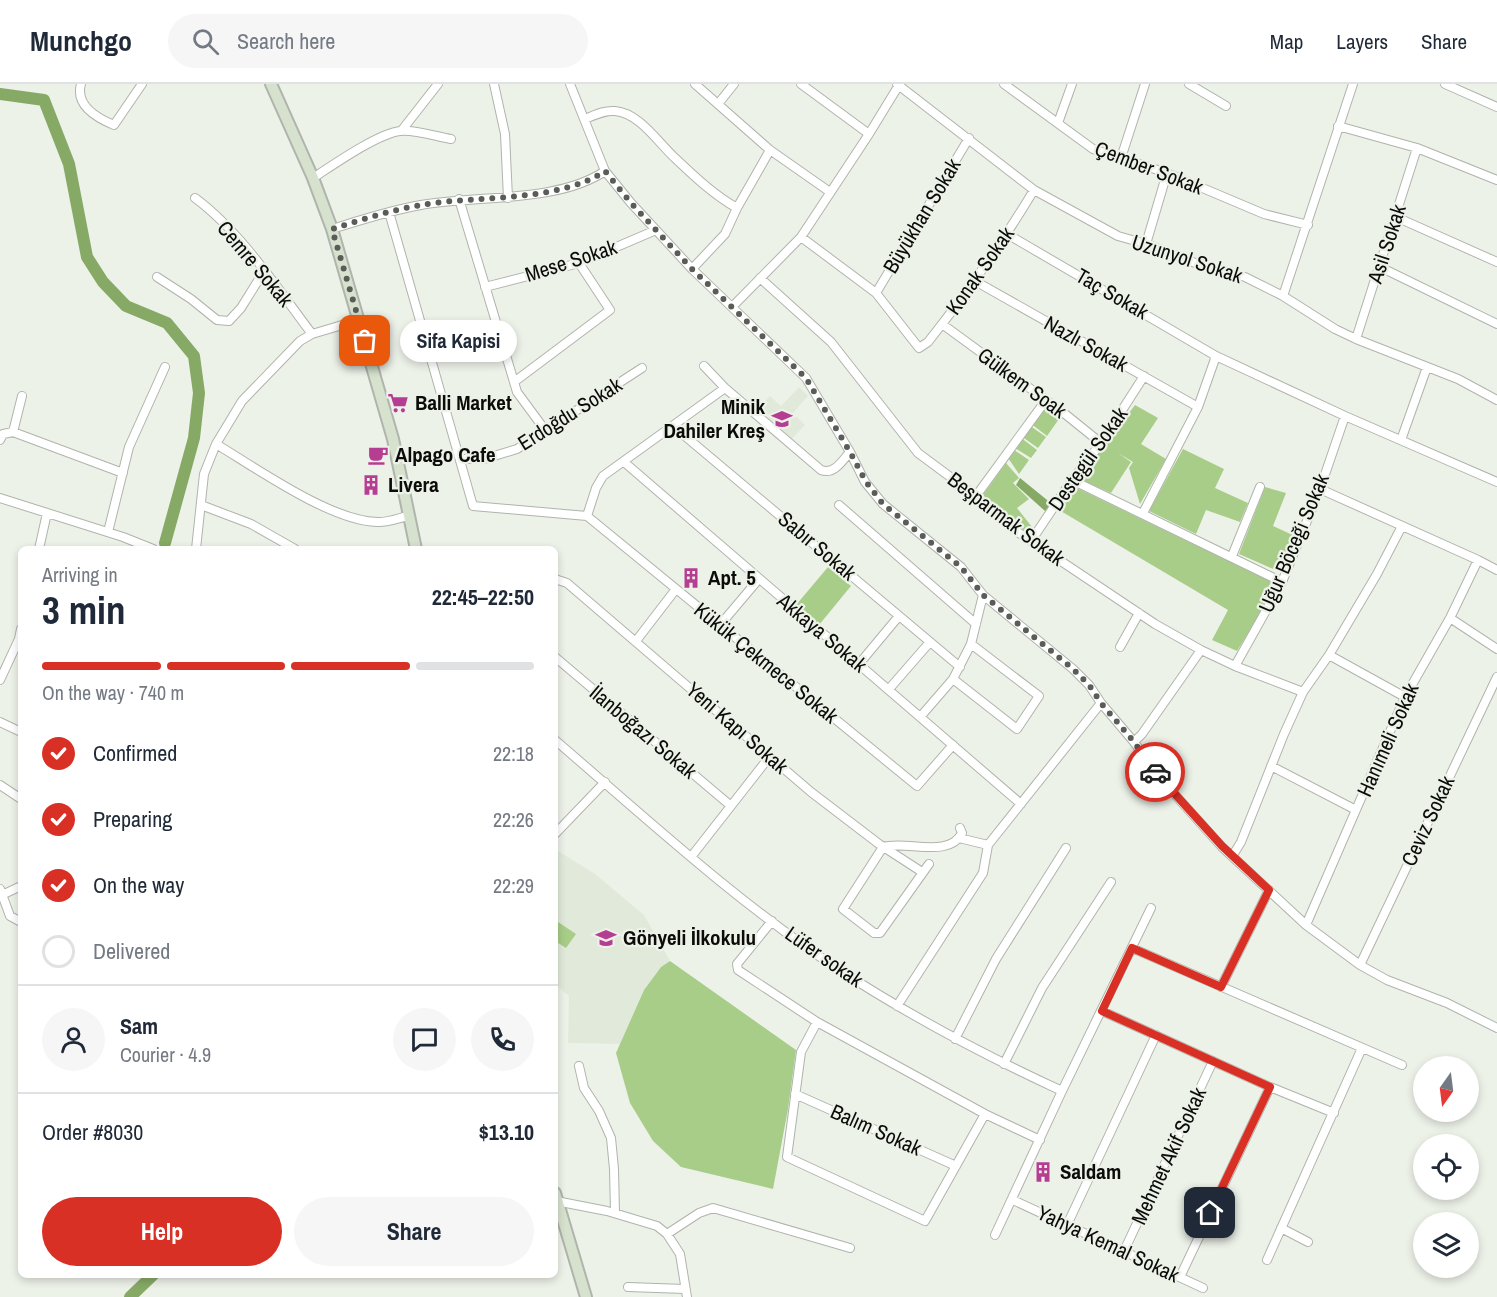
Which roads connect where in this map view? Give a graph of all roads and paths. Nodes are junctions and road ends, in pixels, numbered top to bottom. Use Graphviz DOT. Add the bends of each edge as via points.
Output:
graph roads {
  1 [pos="81,84"];
  2 [pos="142,84"];
  3 [pos="271,84"];
  4 [pos="494,84"];
  5 [pos="570,84"];
  6 [pos="695,84"];
  7 [pos="734,84"];
  8 [pos="801,84"];
  9 [pos="1004,84"];
  10 [pos="1072,84"];
  11 [pos="1145,84"];
  12 [pos="1189,84"];
  13 [pos="1353,84"];
  14 [pos="1445,84"];
  15 [pos="438,85"];
  16 [pos="898,85"];
  17 [pos="718,104"];
  18 [pos="1226,106"];
  19 [pos="1497,107"];
  20 [pos="585,119"];
  21 [pos="1058,123"];
  22 [pos="1338,126"];
  23 [pos="402,130"];
  24 [pos="869,135"];
  25 [pos="969,138"];
  26 [pos="452,139"];
  27 [pos="1417,147"];
  28 [pos="770,150"];
  29 [pos="1121,159"];
  30 [pos="605,171"];
  31 [pos="1167,173"];
  32 [pos="313,178"];
  33 [pos="1497,180"];
  34 [pos="1034,190"];
  35 [pos="830,192"];
  36 [pos="195,198"];
  37 [pos="508,198"];
  38 [pos="459,199"];
  39 [pos="737,208"];
  40 [pos="389,212"];
  41 [pos="1396,217"];
  42 [pos="1308,225"];
  43 [pos="332,229"];
  44 [pos="656,230"];
  45 [pos="1008,234"];
  46 [pos="801,237"];
  47 [pos="1146,244"];
  48 [pos="1497,262"];
  49 [pos="579,263"];
  50 [pos="1380,267"];
  51 [pos="692,269"];
  52 [pos="264,271"];
  53 [pos="157,277"];
  54 [pos="760,278"];
  55 [pos="975,281"];
  56 [pos="485,286"];
  57 [pos="876,293"];
  58 [pos="1283,296"];
  59 [pos="732,307"];
  60 [pos="359,320"];
  61 [pos="942,324"];
  62 [pos="1497,324"];
  63 [pos="312,334"];
  64 [pos="1356,339"];
  65 [pos="1216,356"];
  66 [pos="704,366"];
  67 [pos="165,367"];
  68 [pos="1427,367"];
  69 [pos="642,368"];
  70 [pos="1144,376"];
  71 [pos="514,382"];
  72 [pos="725,388"];
  73 [pos="22,396"];
  74 [pos="1046,400"];
  75 [pos="1497,400"];
  76 [pos="1198,406"];
  77 [pos="1345,416"];
  78 [pos="674,426"];
  79 [pos="545,430"];
  80 [pos="13,432"];
  81 [pos="0,440"];
  82 [pos="1401,440"];
  83 [pos="1101,443"];
  84 [pos="216,444"];
  85 [pos="850,452"];
  86 [pos="460,459"];
  87 [pos="624,462"];
  88 [pos="123,473"];
  89 [pos="1072,480"];
  90 [pos="1497,482"];
  91 [pos="1260,487"];
  92 [pos="1320,489"];
  93 [pos="976,496"];
  94 [pos="0,498"];
  95 [pos="201,505"];
  96 [pos="839,505"];
  97 [pos="47,513"];
  98 [pos="1143,513"];
  99 [pos="408,516"];
  100 [pos="587,516"];
  101 [pos="1402,526"];
  102 [pos="108,532"];
  103 [pos="1031,541"];
  104 [pos="40,546"];
  105 [pos="145,546"];
  106 [pos="196,546"];
  107 [pos="290,546"];
  108 [pos="415,546"];
  109 [pos="1232,556"];
  110 [pos="1478,560"];
  111 [pos="1497,570"];
  112 [pos="558,580"];
  113 [pos="758,580"];
  114 [pos="1282,582"];
  115 [pos="676,589"];
  116 [pos="983,595"];
  117 [pos="1139,613"];
  118 [pos="899,616"];
  119 [pos="1450,618"];
  120 [pos="976,624"];
  121 [pos="720,625"];
  122 [pos="636,641"];
  123 [pos="930,642"];
  124 [pos="18,644"];
  125 [pos="970,644"];
  126 [pos="1120,648"];
  127 [pos="1497,649"];
  128 [pos="1201,650"];
  129 [pos="1329,655"];
  130 [pos="558,660"];
  131 [pos="859,664"];
  132 [pos="960,666"];
  133 [pos="1235,666"];
  134 [pos="1497,677"];
  135 [pos="953,679"];
  136 [pos="0,680"];
  137 [pos="889,689"];
  138 [pos="1303,692"];
  139 [pos="1405,697"];
  140 [pos="1101,703"];
  141 [pos="921,716"];
  142 [pos="0,722"];
  143 [pos="18,731"];
  144 [pos="1134,742"];
  145 [pos="558,743"];
  146 [pos="953,745"];
  147 [pos="770,756"];
  148 [pos="1271,766"];
  149 [pos="604,782"];
  150 [pos="0,785"];
  151 [pos="18,797"];
  152 [pos="1021,804"];
  153 [pos="731,806"];
  154 [pos="1356,810"];
  155 [pos="960,828"];
  156 [pos="558,831"];
  157 [pos="959,838"];
  158 [pos="988,845"];
  159 [pos="884,847"];
  160 [pos="1066,849"];
  161 [pos="1233,855"];
  162 [pos="691,857"];
  163 [pos="929,864"];
  164 [pos="922,872"];
  165 [pos="1111,882"];
  166 [pos="18,887"];
  167 [pos="1269,890"];
  168 [pos="1,892"];
  169 [pos="1151,908"];
  170 [pos="18,920"];
  171 [pos="772,921"];
  172 [pos="1306,925"];
  173 [pos="1132,948"];
  174 [pos="1360,965"];
  175 [pos="1221,987"];
  176 [pos="897,1006"];
  177 [pos="1102,1011"];
  178 [pos="817,1022"];
  179 [pos="1497,1028"];
  180 [pos="1156,1035"];
  181 [pos="955,1039"];
  182 [pos="1362,1048"];
  183 [pos="1213,1061"];
  184 [pos="1004,1064"];
  185 [pos="1402,1065"];
  186 [pos="579,1066"];
  187 [pos="1270,1087"];
  188 [pos="1062,1091"];
  189 [pos="795,1094"];
  190 [pos="985,1113"];
  191 [pos="1334,1113"];
  192 [pos="1040,1140"];
  193 [pos="956,1166"];
  194 [pos="558,1199"];
  195 [pos="1012,1200"];
  196 [pos="558,1205"];
  197 [pos="615,1213"];
  198 [pos="1068,1225"];
  199 [pos="1281,1228"];
  200 [pos="667,1234"];
  201 [pos="995,1235"];
  202 [pos="1308,1242"];
  203 [pos="850,1248"];
  204 [pos="1124,1251"];
  205 [pos="1267,1260"];
  206 [pos="1180,1277"];
  207 [pos="628,1287"];
  208 [pos="1203,1288"];
  209 [pos="686,1293"];
  210 [pos="586,1297"];
  1 -- 2 [label="street" via="84,104 98,119 114,125"];
  3 -- 32 [label="main road"];
  4 -- 37 [label="street" via="505,134"];
  5 -- 20 [label="street"];
  6 -- 17 [label="street"];
  7 -- 17 [label="street"];
  8 -- 24 [label="street"];
  9 -- 21 [label="street, Çember Sokak"];
  10 -- 21 [label="street"];
  11 -- 29 [label="street"];
  12 -- 18 [label="street"];
  13 -- 22 [label="street"];
  14 -- 19 [label="street"];
  15 -- 23 [label="street"];
  16 -- 24 [label="street"];
  16 -- 25 [label="street, Uzunyol Sokak"];
  17 -- 28 [label="street"];
  20 -- 30 [label="street"];
  20 -- 39 [label="street" via="602,112 627,114 720,198"];
  21 -- 29 [label="street, Çember Sokak" via="1093,149"];
  22 -- 27 [label="street"];
  22 -- 42 [label="street"];
  23 -- 26 [label="street"];
  23 -- 32 [label="street" via="388,134"];
  24 -- 35 [label="street"];
  25 -- 34 [label="street, Uzunyol Sokak"];
  25 -- 57 [label="street, Büyükhan Sokak"];
  27 -- 33 [label="street"];
  27 -- 41 [label="street, Asil Sokak"];
  28 -- 35 [label="street"];
  28 -- 39 [label="street"];
  29 -- 31 [label="street, Çember Sokak"];
  30 -- 37 [label="street" via="591,181"];
  30 -- 44 [label="street"];
  31 -- 42 [label="street, Çember Sokak" via="1264,214"];
  31 -- 47 [label="street"];
  32 -- 43 [label="main road"];
  34 -- 45 [label="street, Konak Sokak"];
  34 -- 47 [label="street, Uzunyol Sokak" via="1118,236"];
  35 -- 46 [label="street"];
  36 -- 52 [label="street, Cemre Sokak" via="210,209"];
  37 -- 38 [label="street"];
  38 -- 40 [label="street"];
  38 -- 56 [label="street"];
  39 -- 51 [label="street" via="725,234"];
  40 -- 43 [label="street"];
  40 -- 86 [label="street"];
  41 -- 48 [label="street"];
  41 -- 50 [label="street, Asil Sokak"];
  42 -- 58 [label="street"];
  43 -- 60 [label="main road"];
  44 -- 49 [label="street, Mese Sokak"];
  44 -- 51 [label="street"];
  45 -- 55 [label="street, Konak Sokak"];
  45 -- 65 [label="street, Taç Sokak"];
  46 -- 54 [label="street"];
  46 -- 57 [label="street"];
  47 -- 58 [label="street, Uzunyol Sokak" via="1245,277"];
  49 -- 56 [label="street, Mese Sokak"];
  49 -- 71 [label="street" via="610,310"];
  50 -- 62 [label="street"];
  50 -- 64 [label="street, Asil Sokak"];
  51 -- 59 [label="street"];
  52 -- 53 [label="street" via="230,321 218,320"];
  52 -- 63 [label="street, Cemre Sokak"];
  54 -- 59 [label="street"];
  54 -- 93 [label="street, Beşparmak Sokak" via="831,342 918,453"];
  55 -- 61 [label="street, Konak Sokak"];
  55 -- 70 [label="street, Nazlı Sokak"];
  56 -- 71 [label="street"];
  57 -- 61 [label="street, Konak Sokak" via="920,348"];
  58 -- 64 [label="street, Uzunyol Sokak"];
  59 -- 85 [label="street" via="806,378"];
  60 -- 63 [label="street"];
  60 -- 99 [label="main road" via="393,439"];
  61 -- 74 [label="street, Gülkem Soak"];
  63 -- 84 [label="street" via="300,341 242,401"];
  64 -- 68 [label="street, Uzunyol Sokak"];
  65 -- 76 [label="street"];
  65 -- 77 [label="street, Taç Sokak"];
  66 -- 72 [label="street"];
  67 -- 88 [label="street" via="134,433"];
  68 -- 75 [label="street, Uzunyol Sokak"];
  68 -- 82 [label="street"];
  69 -- 79 [label="street, Erdoğdu Sokak"];
  70 -- 76 [label="street, Nazlı Sokak"];
  70 -- 83 [label="street, Destegül Sokak"];
  71 -- 79 [label="street"];
  72 -- 78 [label="street"];
  72 -- 85 [label="street" via="821,470 832,471"];
  73 -- 80 [label="street"];
  74 -- 83 [label="street, Gülkem Soak"];
  74 -- 93 [label="street"];
  76 -- 98 [label="street"];
  77 -- 82 [label="street, Taç Sokak"];
  77 -- 92 [label="street, Uğur Böceği Sokak"];
  78 -- 87 [label="street"];
  78 -- 118 [label="street, Sabır Sokak"];
  79 -- 86 [label="street, Erdoğdu Sokak" via="517,449 484,459"];
  80 -- 81 [label="street" via="3,434"];
  80 -- 88 [label="street"];
  82 -- 90 [label="street, Taç Sokak"];
  83 -- 89 [label="street, Destegül Sokak"];
  84 -- 95 [label="street" via="204,474"];
  84 -- 99 [label="street" via="317,504 359,520 379,523"];
  85 -- 116 [label="street" via="883,504 961,567"];
  86 -- 100 [label="street" via="473,506"];
  87 -- 100 [label="street" via="603,476"];
  87 -- 113 [label="street, Akkaya Sokak"];
  88 -- 102 [label="street"];
  89 -- 98 [label="street"];
  89 -- 103 [label="street, Destegül Sokak"];
  91 -- 109 [label="street"];
  92 -- 101 [label="street"];
  92 -- 114 [label="street, Uğur Böceği Sokak"];
  93 -- 103 [label="street, Beşparmak Sokak"];
  94 -- 97 [label="street"];
  95 -- 106 [label="street"];
  95 -- 107 [label="street" via="251,524"];
  96 -- 120 [label="street"];
  97 -- 102 [label="street"];
  97 -- 104 [label="street"];
  98 -- 109 [label="street"];
  99 -- 108 [label="main road"];
  100 -- 115 [label="street, Kükük Çekmece Sokak"];
  101 -- 110 [label="street"];
  101 -- 129 [label="street"];
  102 -- 105 [label="street"];
  103 -- 117 [label="street, Beşparmak Sokak"];
  109 -- 114 [label="street"];
  110 -- 111 [label="street"];
  110 -- 119 [label="street, Hanımeli Sokak"];
  112 -- 122 [label="street, Yeni Kapı Sokak" via="567,583"];
  113 -- 121 [label="street"];
  113 -- 131 [label="street, Akkaya Sokak"];
  114 -- 133 [label="street, Uğur Böceği Sokak"];
  115 -- 121 [label="street, Kükük Çekmece Sokak"];
  115 -- 122 [label="street"];
  116 -- 120 [label="street"];
  116 -- 140 [label="street" via="1073,669"];
  117 -- 126 [label="street"];
  117 -- 128 [label="street, Beşparmak Sokak"];
  118 -- 123 [label="street, Sabır Sokak"];
  118 -- 131 [label="street"];
  119 -- 127 [label="street"];
  119 -- 139 [label="street, Hanımeli Sokak"];
  120 -- 125 [label="street"];
  121 -- 146 [label="street, Kükük Çekmece Sokak" via="917,786"];
  122 -- 147 [label="street, Yeni Kapı Sokak"];
  123 -- 132 [label="street, Sabır Sokak"];
  123 -- 137 [label="street"];
  124 -- 136 [label="street"];
  125 -- 132 [label="street"];
  125 -- 135 [label="street" via="1039,696 1017,729"];
  128 -- 133 [label="street, Beşparmak Sokak"];
  128 -- 144 [label="street"];
  129 -- 138 [label="street"];
  129 -- 139 [label="street"];
  130 -- 153 [label="street, İlanboğazı Sokak"];
  131 -- 137 [label="street, Akkaya Sokak"];
  132 -- 135 [label="street"];
  133 -- 138 [label="street, Beşparmak Sokak"];
  134 -- 174 [label="street, Ceviz Sokak"];
  135 -- 141 [label="street"];
  137 -- 141 [label="street, Akkaya Sokak"];
  138 -- 148 [label="street"];
  139 -- 154 [label="street, Hanımeli Sokak"];
  140 -- 144 [label="street"];
  140 -- 152 [label="street"];
  141 -- 146 [label="street, Akkaya Sokak"];
  142 -- 143 [label="street"];
  144 -- 161 [label="street" via="1159,777"];
  145 -- 149 [label="street, Lüfer sokak"];
  146 -- 152 [label="street, Akkaya Sokak"];
  147 -- 153 [label="street"];
  147 -- 159 [label="street, Yeni Kapı Sokak"];
  148 -- 154 [label="street"];
  148 -- 161 [label="street"];
  149 -- 156 [label="street"];
  149 -- 162 [label="street, Lüfer sokak"];
  150 -- 151 [label="street"];
  152 -- 158 [label="street"];
  153 -- 162 [label="street"];
  154 -- 172 [label="street, Hanımeli Sokak"];
  155 -- 157 [label="street"];
  157 -- 158 [label="street"];
  157 -- 159 [label="street" via="947,846"];
  158 -- 176 [label="street" via="983,873"];
  159 -- 164 [label="street, Yeni Kapı Sokak"];
  159 -- 164 [label="street" via="843,909 874,933 880,933"];
  160 -- 181 [label="street" via="996,959"];
  161 -- 167 [label="street"];
  162 -- 171 [label="street, Lüfer sokak"];
  163 -- 164 [label="street"];
  165 -- 184 [label="street" via="1042,988"];
  166 -- 168 [label="street"];
  167 -- 172 [label="street"];
  167 -- 175 [label="street"];
  168 -- 170 [label="street" via="10,916"];
  169 -- 173 [label="street"];
  171 -- 176 [label="street, Lüfer sokak"];
  171 -- 178 [label="street" via="737,964 738,970"];
  172 -- 174 [label="street"];
  173 -- 175 [label="street"];
  173 -- 177 [label="street"];
  174 -- 179 [label="street"];
  175 -- 182 [label="street"];
  176 -- 181 [label="street, Lüfer sokak"];
  177 -- 180 [label="street"];
  177 -- 188 [label="street"];
  178 -- 189 [label="street" via="801,1052"];
  178 -- 190 [label="street"];
  180 -- 183 [label="street"];
  180 -- 198 [label="street"];
  181 -- 184 [label="street, Lüfer sokak"];
  182 -- 185 [label="street"];
  182 -- 191 [label="street"];
  183 -- 187 [label="street"];
  183 -- 204 [label="street, Mehmet Akif Sokak"];
  184 -- 188 [label="street, Lüfer sokak"];
  186 -- 197 [label="street" via="584,1088 611,1138"];
  187 -- 191 [label="street"];
  187 -- 206 [label="street"];
  188 -- 192 [label="street"];
  189 -- 193 [label="street, Balım Sokak"];
  189 -- 193 [label="street" via="787,1157 926,1221"];
  190 -- 192 [label="street"];
  190 -- 193 [label="street"];
  191 -- 199 [label="street"];
  192 -- 195 [label="street"];
  194 -- 197 [label="street"];
  195 -- 198 [label="street, Yahya Kemal Sokak"];
  195 -- 201 [label="street"];
  196 -- 210 [label="main road"];
  197 -- 200 [label="street" via="657,1226"];
  198 -- 204 [label="street, Yahya Kemal Sokak"];
  199 -- 202 [label="street"];
  199 -- 205 [label="street"];
  200 -- 203 [label="street" via="713,1208"];
  200 -- 209 [label="street" via="680,1254"];
  204 -- 206 [label="street, Yahya Kemal Sokak"];
  206 -- 208 [label="street, Yahya Kemal Sokak"];
  207 -- 209 [label="street"];
}
